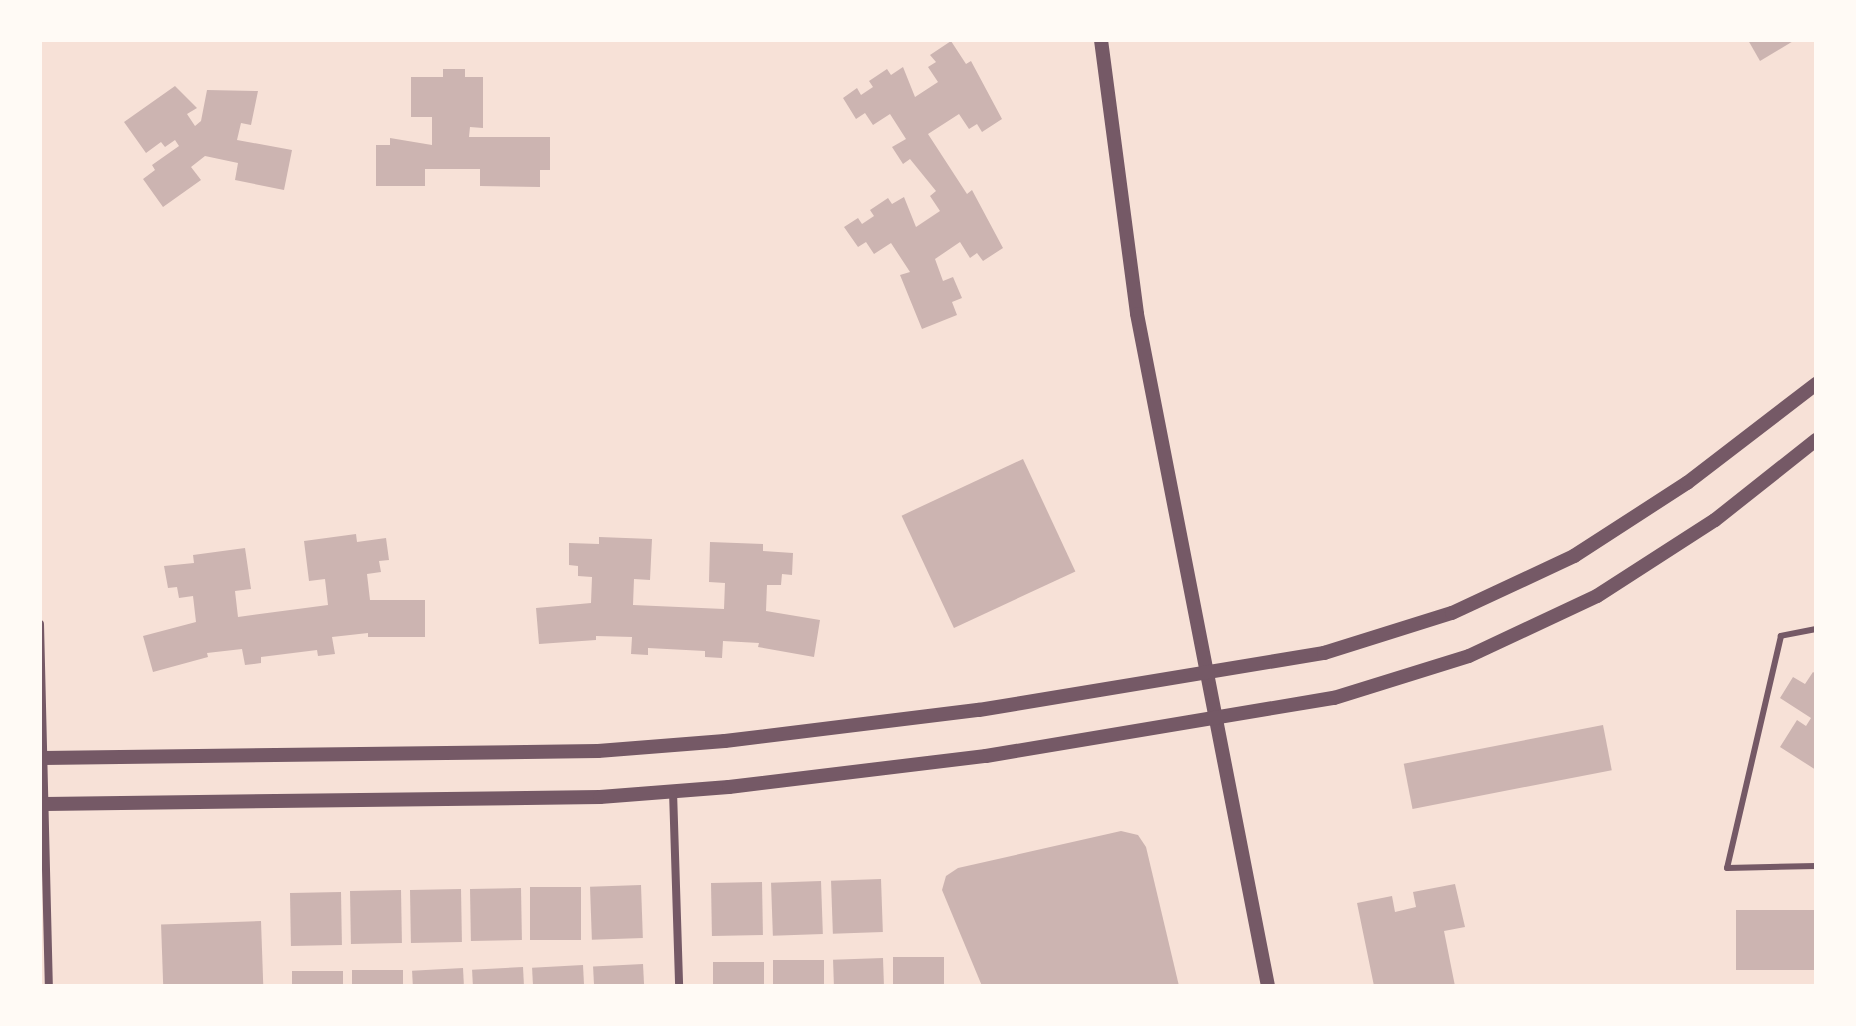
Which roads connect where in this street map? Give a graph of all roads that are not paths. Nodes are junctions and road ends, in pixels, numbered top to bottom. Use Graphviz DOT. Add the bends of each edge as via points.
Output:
graph roads {
  1 [pos="1101,40"];
  2 [pos="1816,384"];
  3 [pos="1816,440"];
  4 [pos="40,624"];
  5 [pos="1816,629"];
  6 [pos="1207,672"];
  7 [pos="1216,718"];
  8 [pos="43,758"];
  9 [pos="673,791"];
  10 [pos="45,804"];
  11 [pos="1816,866"];
  12 [pos="49,986"];
  13 [pos="679,986"];
  14 [pos="1268,986"];
  1 -- 6 [label="street" via="1121,217"];
  2 -- 6 [label="street" via="1632,521 1514,586 1388,635 1324,653"];
  3 -- 7 [label="street" via="1657,560 1534,628 1469,656 1348,694"];
  4 -- 8 [label="street"];
  5 -- 11 [label="lane" via="1781,636 1727,868"];
  6 -- 7 [label="street"];
  6 -- 8 [label="street" via="852,728 598,751"];
  7 -- 9 [label="street" via="872,772"];
  7 -- 14 [label="street"];
  8 -- 10 [label="street"];
  9 -- 10 [label="street"];
  9 -- 13 [label="street"];
  10 -- 12 [label="street"];
}
